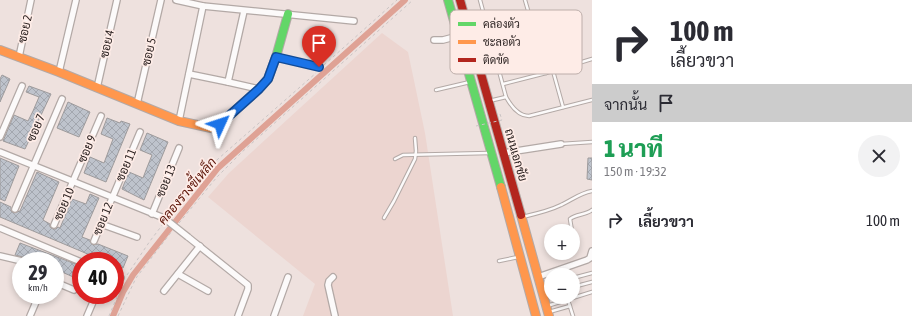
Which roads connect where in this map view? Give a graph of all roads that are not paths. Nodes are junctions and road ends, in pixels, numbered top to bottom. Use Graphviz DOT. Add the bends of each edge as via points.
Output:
graph roads {
  1 [pos="31,0"];
  2 [pos="76,0"];
  3 [pos="117,0"];
  4 [pos="161,0"];
  5 [pos="176,0"];
  6 [pos="448,0"];
  7 [pos="460,0"];
  8 [pos="480,0"];
  9 [pos="525,0"];
  10 [pos="203,6"];
  11 [pos="451,10"];
  12 [pos="463,10"];
  13 [pos="483,10"];
  14 [pos="528,10"];
  15 [pos="244,11"];
  16 [pos="288,14"];
  17 [pos="354,21"];
  18 [pos="450,38"];
  19 [pos="434,40"];
  20 [pos="0,50"];
  21 [pos="18,57"];
  22 [pos="276,57"];
  23 [pos="592,59"];
  24 [pos="582,62"];
  25 [pos="319,67"];
  26 [pos="59,72"];
  27 [pos="189,74"];
  28 [pos="469,74"];
  29 [pos="481,74"];
  30 [pos="500,74"];
  31 [pos="542,74"];
  32 [pos="554,74"];
  33 [pos="228,82"];
  34 [pos="471,82"];
  35 [pos="503,84"];
  36 [pos="22,86"];
  37 [pos="97,88"];
  38 [pos="259,89"];
  39 [pos="436,90"];
  40 [pos="506,97"];
  41 [pos="62,99"];
  42 [pos="592,100"];
  43 [pos="489,101"];
  44 [pos="137,104"];
  45 [pos="563,107"];
  46 [pos="101,116"];
  47 [pos="179,121"];
  48 [pos="140,132"];
  49 [pos="0,137"];
  50 [pos="415,138"];
  51 [pos="592,142"];
  52 [pos="561,144"];
  53 [pos="179,148"];
  54 [pos="0,152"];
  55 [pos="492,153"];
  56 [pos="503,153"];
  57 [pos="415,155"];
  58 [pos="395,159"];
  59 [pos="33,166"];
  60 [pos="73,182"];
  61 [pos="592,191"];
  62 [pos="112,198"];
  63 [pos="15,209"];
  64 [pos="592,210"];
  65 [pos="152,214"];
  66 [pos="521,217"];
  67 [pos="384,218"];
  68 [pos="101,224"];
  69 [pos="571,224"];
  70 [pos="54,225"];
  71 [pos="0,228"];
  72 [pos="137,237"];
  73 [pos="94,241"];
  74 [pos="200,246"];
  75 [pos="592,251"];
  76 [pos="0,256"];
  77 [pos="520,256"];
  78 [pos="72,258"];
  79 [pos="12,259"];
  80 [pos="499,261"];
  81 [pos="592,273"];
  82 [pos="178,274"];
  83 [pos="580,276"];
  84 [pos="288,277"];
  85 [pos="333,277"];
  86 [pos="538,277"];
  87 [pos="592,282"];
  88 [pos="580,285"];
  89 [pos="164,291"];
  90 [pos="208,291"];
  91 [pos="592,292"];
  92 [pos="580,295"];
  93 [pos="35,304"];
  94 [pos="92,304"];
  95 [pos="558,304"];
  96 [pos="570,306"];
  97 [pos="548,311"];
  98 [pos="30,316"];
  99 [pos="87,316"];
  100 [pos="238,316"];
  101 [pos="274,316"];
  102 [pos="335,316"];
  103 [pos="536,316"];
  104 [pos="573,316"];
  1 -- 21 [label="street, ซอย 2"];
  2 -- 26 [label="street"];
  3 -- 37 [label="street, ซอย 4"];
  4 -- 44 [label="street, ซอย 5"];
  5 -- 10 [label="street"];
  6 -- 11 [label="main road, ถนนเอกชัย"];
  7 -- 12 [label="main road, ถนนเอกชัย"];
  8 -- 13 [label="lane"];
  9 -- 14 [label="lane"];
  10 -- 15 [label="street"];
  10 -- 27 [label="street"];
  15 -- 16 [label="street"];
  15 -- 33 [label="street"];
  16 -- 17 [label="street"];
  16 -- 22 [label="main road"];
  18 -- 19 [label="street"];
  20 -- 21 [label="main road"];
  21 -- 26 [label="main road"];
  22 -- 25 [label="street"];
  22 -- 38 [label="main road" via="268,79"];
  23 -- 24 [label="lane"];
  26 -- 37 [label="main road"];
  27 -- 33 [label="street"];
  27 -- 47 [label="street"];
  28 -- 34 [label="main road, ถนนเอกชัย"];
  29 -- 43 [label="main road, ถนนเอกชัย"];
  30 -- 35 [label="lane"];
  31 -- 35 [label="lane"];
  32 -- 45 [label="lane"];
  33 -- 38 [label="street"];
  34 -- 39 [label="lane"];
  34 -- 55 [label="main road, ถนนเอกชัย"];
  35 -- 40 [label="lane"];
  36 -- 49 [label="street"];
  37 -- 44 [label="main road"];
  38 -- 47 [label="main road" via="220,124 211,128"];
  40 -- 43 [label="lane"];
  40 -- 45 [label="lane" via="510,105 524,116"];
  41 -- 59 [label="street, ซอย 7"];
  42 -- 45 [label="lane"];
  43 -- 56 [label="main road, ถนนเอกชัย"];
  44 -- 47 [label="main road"];
  46 -- 60 [label="street, ซอย 9"];
  48 -- 62 [label="street, ซอย 11"];
  50 -- 57 [label="lane"];
  51 -- 52 [label="lane"];
  52 -- 56 [label="street"];
  53 -- 65 [label="street, ซอย 13"];
  54 -- 59 [label="street"];
  55 -- 57 [label="lane"];
  55 -- 77 [label="main road, ถนนเอกชัย"];
  56 -- 66 [label="main road, ถนนเอกชัย"];
  57 -- 58 [label="lane" via="403,155"];
  57 -- 67 [label="lane"];
  59 -- 60 [label="street"];
  59 -- 63 [label="street, ซอย 7"];
  60 -- 62 [label="street"];
  60 -- 70 [label="street, ซอย 10"];
  61 -- 66 [label="lane" via="579,194 552,209"];
  62 -- 65 [label="street"];
  62 -- 68 [label="street, ซอย 12"];
  64 -- 69 [label="lane" via="573,216 570,219"];
  65 -- 74 [label="street, bridge" via="165,220"];
  66 -- 86 [label="main road, ถนนเอกชัย"];
  68 -- 72 [label="street"];
  68 -- 73 [label="street, ซอย 12"];
  71 -- 78 [label="street"];
  74 -- 82 [label="street"];
  74 -- 100 [label="street" via="248,285"];
  75 -- 86 [label="street" via="590,258 586,260"];
  76 -- 79 [label="street"];
  77 -- 80 [label="lane"];
  77 -- 103 [label="main road, ถนนเอกชัย"];
  81 -- 83 [label="lane"];
  82 -- 89 [label="street"];
  82 -- 90 [label="street"];
  84 -- 101 [label="street"];
  85 -- 102 [label="street" via="328,285"];
  86 -- 97 [label="main road, ถนนเอกชัย"];
  87 -- 88 [label="lane"];
  91 -- 92 [label="lane"];
  93 -- 98 [label="street"];
  94 -- 99 [label="street"];
  95 -- 97 [label="lane"];
  96 -- 97 [label="lane"];
  96 -- 104 [label="lane"];
}
